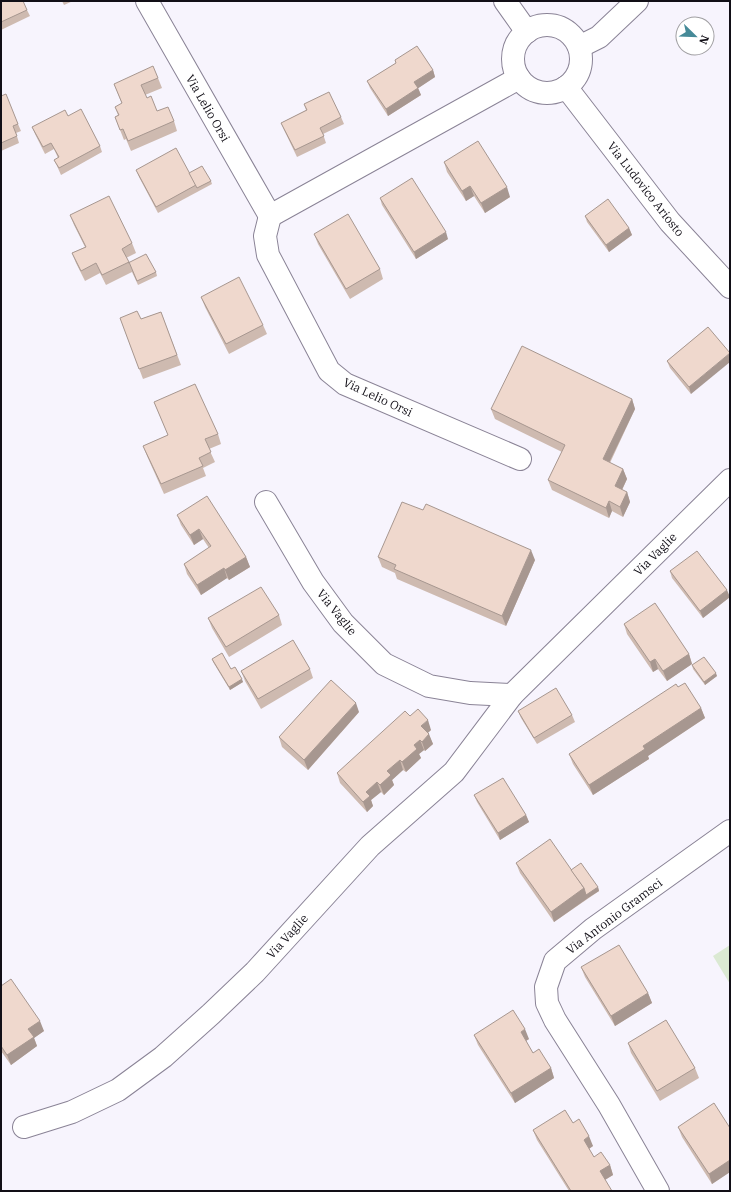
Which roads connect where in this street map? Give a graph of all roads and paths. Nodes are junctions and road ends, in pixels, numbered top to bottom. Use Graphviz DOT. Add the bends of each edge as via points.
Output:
graph roads {
  1 [pos="147,1"];
  2 [pos="505,1"];
  3 [pos="637,1"];
  4 [pos="527,32"];
  5 [pos="579,47"];
  6 [pos="519,78"];
  7 [pos="566,87"];
  8 [pos="270,216"];
  9 [pos="730,287"];
  10 [pos="520,459"];
  11 [pos="730,480"];
  12 [pos="266,502"];
  13 [pos="512,695"];
  14 [pos="730,831"];
  15 [pos="24,1127"];
  16 [pos="658,1191"];
  1 -- 8 [label="street, Via Lelio Orsi"];
  2 -- 4 [label="street"];
  3 -- 5 [label="street" via="599,37"];
  4 -- 5 [label="street" via="536,26 557,26 574,38"];
  4 -- 6 [label="street" via="519,39 513,58 514,69"];
  5 -- 7 [label="street" via="579,69"];
  6 -- 7 [label="street" via="526,86 546,93"];
  6 -- 8 [label="street"];
  7 -- 9 [label="street, Via Ludovico Ariosto" via="670,222"];
  8 -- 10 [label="street, Via Lelio Orsi" via="265,236 268,255 329,371 345,384"];
  11 -- 13 [label="street, Via Vaglie"];
  12 -- 13 [label="street, Via Vaglie" via="314,582 343,623 384,664 429,686 470,693"];
  13 -- 15 [label="street, Via Vaglie" via="454,772 370,846 255,972 163,1057 118,1090 72,1112"];
  14 -- 16 [label="street, Via Antonio Gramsci" via="593,928 554,961 546,987 548,1003 555,1020"];
}
